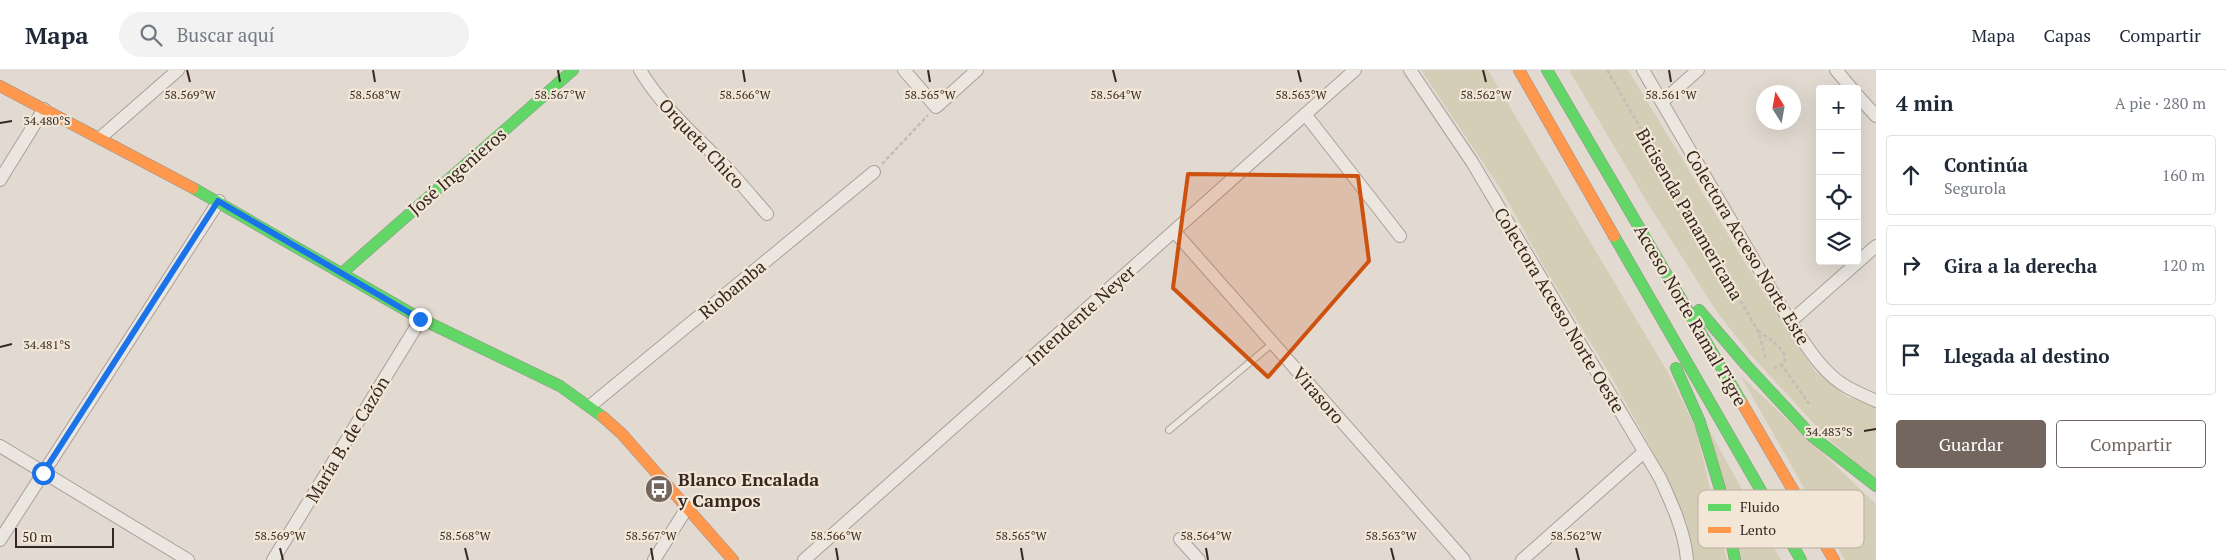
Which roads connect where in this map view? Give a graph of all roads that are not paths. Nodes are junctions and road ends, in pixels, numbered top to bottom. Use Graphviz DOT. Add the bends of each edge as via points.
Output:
graph roads {
  1 [pos="178,70"];
  2 [pos="573,70"];
  3 [pos="640,70"];
  4 [pos="904,70"];
  5 [pos="977,70"];
  6 [pos="1355,70"];
  7 [pos="1410,70"];
  8 [pos="1519,70"];
  9 [pos="1547,70"];
  10 [pos="1643,70"];
  11 [pos="1698,70"];
  12 [pos="1836,70"];
  13 [pos="1849,85"];
  14 [pos="0,86"];
  15 [pos="1861,99"];
  16 [pos="1662,102"];
  17 [pos="44,109"];
  18 [pos="1305,114"];
  19 [pos="1876,116"];
  20 [pos="100,138"];
  21 [pos="874,172"];
  22 [pos="0,180"];
  23 [pos="218,201"];
  24 [pos="767,214"];
  25 [pos="1174,231"];
  26 [pos="1400,236"];
  27 [pos="1621,246"];
  28 [pos="1876,246"];
  29 [pos="342,273"];
  30 [pos="1668,276"];
  31 [pos="420,319"];
  32 [pos="1790,322"];
  33 [pos="1273,343"];
  34 [pos="1876,401"];
  35 [pos="590,406"];
  36 [pos="1169,430"];
  37 [pos="0,446"];
  38 [pos="1644,452"];
  39 [pos="43,473"];
  40 [pos="1876,486"];
  41 [pos="1721,490"];
  42 [pos="1761,490"];
  43 [pos="1793,490"];
  44 [pos="687,508"];
  45 [pos="1180,539"];
  46 [pos="0,540"];
  47 [pos="1794,548"];
  48 [pos="1827,548"];
  49 [pos="188,560"];
  50 [pos="273,560"];
  51 [pos="654,560"];
  52 [pos="733,560"];
  53 [pos="804,560"];
  54 [pos="1199,560"];
  55 [pos="1464,560"];
  56 [pos="1522,560"];
  57 [pos="1687,560"];
  58 [pos="1801,560"];
  59 [pos="1834,560"];
  1 -- 20 [label="street"];
  2 -- 29 [label="main road, José Ingenieros"];
  3 -- 24 [label="street, Orqueta Chico" via="678,119"];
  4 -- 5 [label="street" via="936,107"];
  6 -- 18 [label="street, Intendente Neyer"];
  7 -- 38 [label="street, Colectora Acceso Norte Oeste" via="1472,162"];
  8 -- 27 [label="main road, Acceso Norte Ramal Tigre"];
  9 -- 30 [label="main road, Acceso Norte Ramal Tigre"];
  10 -- 16 [label="street, Colectora Acceso Norte Este"];
  11 -- 16 [label="street"];
  12 -- 13 [label="street"];
  14 -- 17 [label="main road"];
  15 -- 19 [label="street"];
  16 -- 32 [label="street, Colectora Acceso Norte Este"];
  17 -- 20 [label="main road"];
  17 -- 22 [label="street"];
  18 -- 25 [label="street, Intendente Neyer"];
  18 -- 26 [label="street"];
  20 -- 23 [label="main road"];
  21 -- 35 [label="street, Riobamba"];
  23 -- 29 [label="main road"];
  23 -- 39 [label="street"];
  25 -- 33 [label="street, Virasoro"];
  25 -- 53 [label="street, Intendente Neyer"];
  27 -- 41 [label="main road" via="1700,422"];
  27 -- 42 [label="main road, Acceso Norte Ramal Tigre"];
  28 -- 32 [label="street"];
  29 -- 31 [label="main road"];
  30 -- 40 [label="main road" via="1812,436"];
  30 -- 43 [label="main road, Acceso Norte Ramal Tigre"];
  31 -- 35 [label="main road" via="560,386"];
  31 -- 50 [label="street, María B. de Cazón"];
  32 -- 34 [label="street, Colectora Acceso Norte Este" via="1822,367 1846,387"];
  33 -- 36 [label="lane"];
  33 -- 55 [label="street, Virasoro"];
  35 -- 44 [label="main road" via="622,434"];
  37 -- 39 [label="street"];
  38 -- 56 [label="street"];
  38 -- 57 [label="street, Colectora Acceso Norte Oeste" via="1674,506"];
  39 -- 46 [label="street"];
  39 -- 49 [label="street"];
  44 -- 51 [label="street"];
  44 -- 52 [label="main road"];
  45 -- 54 [label="street"];
  47 -- 58 [label="main road, Acceso Norte Ramal Tigre"];
  48 -- 59 [label="main road, Acceso Norte Ramal Tigre"];
}
